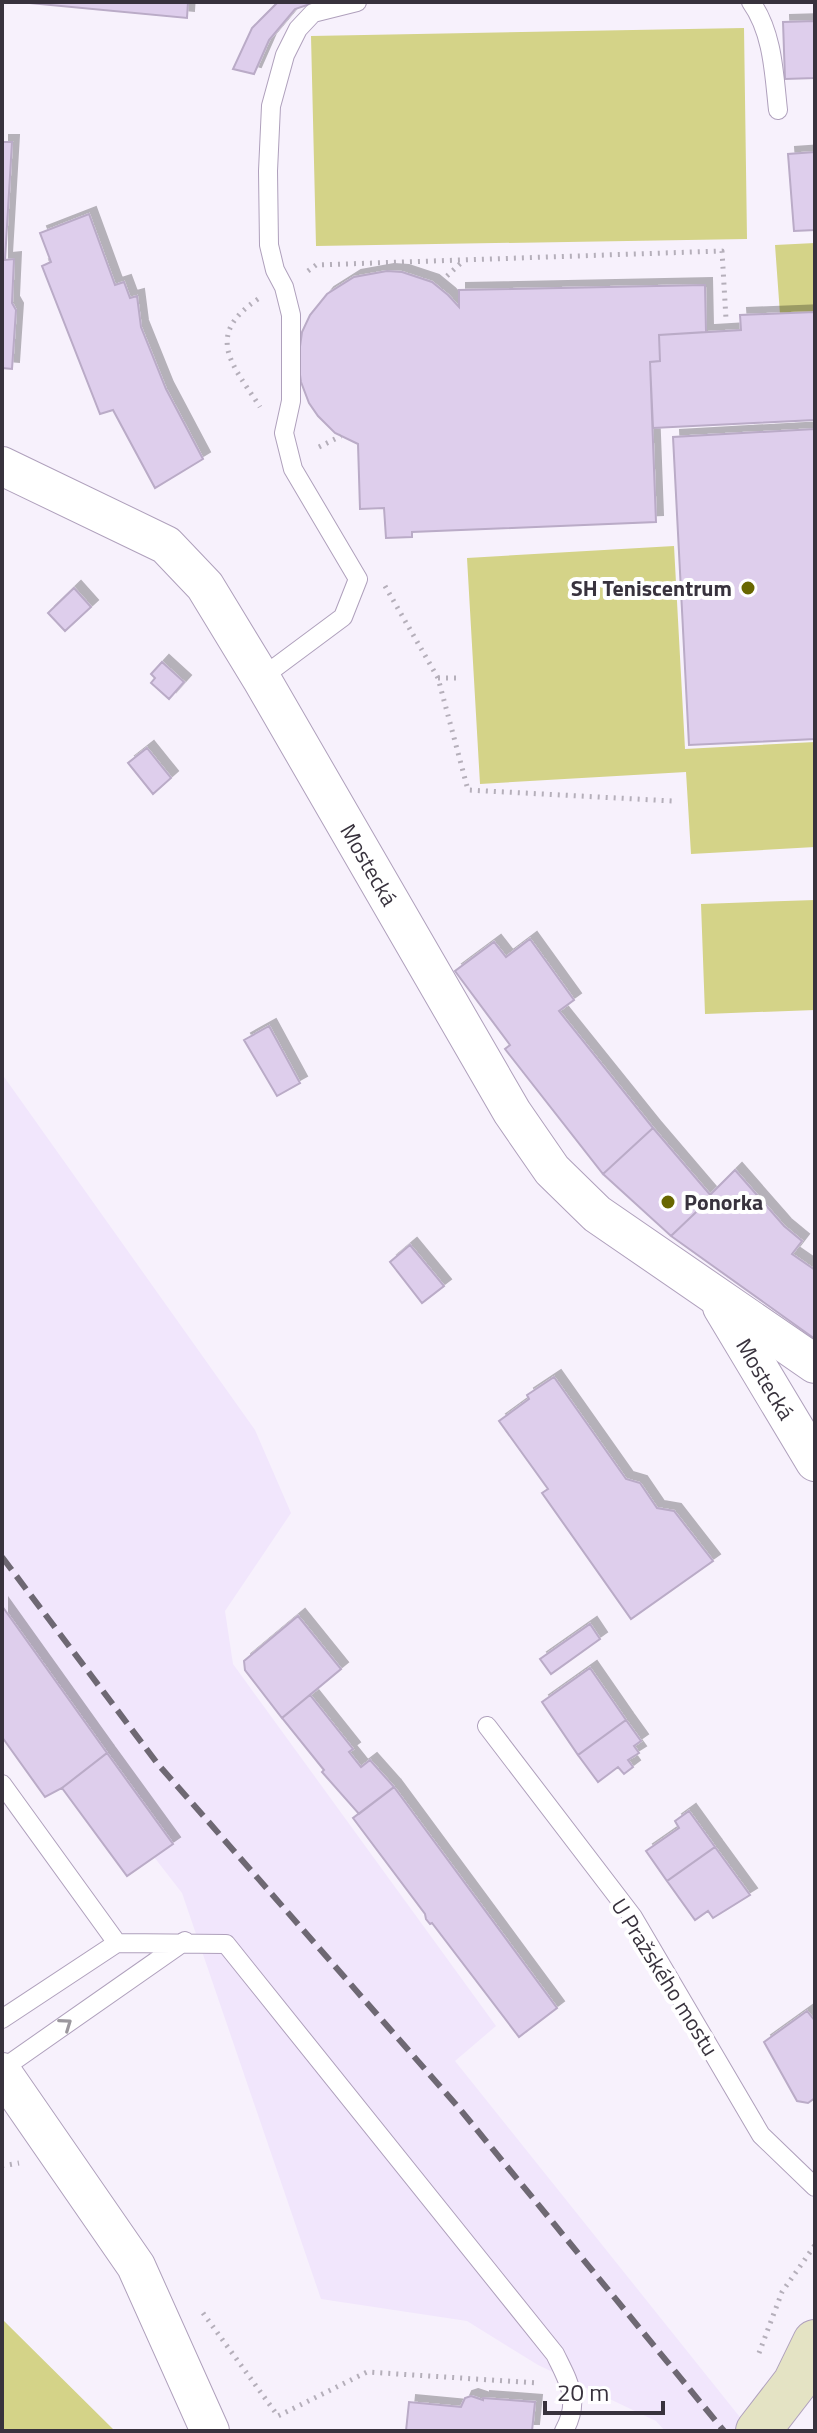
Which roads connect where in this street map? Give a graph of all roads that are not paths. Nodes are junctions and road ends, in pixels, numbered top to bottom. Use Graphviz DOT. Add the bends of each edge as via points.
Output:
graph roads {
  1 [pos="357,2"];
  2 [pos="751,2"];
  3 [pos="778,110"];
  4 [pos="2,466"];
  5 [pos="261,678"];
  6 [pos="715,1295"];
  7 [pos="815,1364"];
  8 [pos="815,1462"];
  9 [pos="487,1726"];
  10 [pos="2,1784"];
  11 [pos="185,1941"];
  12 [pos="117,1943"];
  13 [pos="2,2019"];
  14 [pos="2,2070"];
  15 [pos="815,2187"];
  16 [pos="815,2342"];
  17 [pos="795,2383"];
  18 [pos="210,2431"];
  19 [pos="564,2431"];
  20 [pos="758,2431"];
  21 [pos="791,2431"];
  1 -- 5 [label="lane" via="313,13 298,29 271,106 268,171 269,245 291,315 291,401 284,433 293,469 358,579 343,617"];
  2 -- 3 [label="lane" via="771,49"];
  4 -- 5 [label="street, Mostecká" via="166,545 205,586"];
  5 -- 6 [label="street, Mostecká" via="512,1112 552,1170 597,1214"];
  6 -- 7 [label="street, Mostecká"];
  6 -- 8 [label="street, Mostecká"];
  9 -- 15 [label="lane, U Pražského mostu" via="633,1917 761,2135"];
  10 -- 12 [label="lane"];
  11 -- 12 [label="lane"];
  14 -- 11 [label="lane, one-way"];
  11 -- 19 [label="lane" via="226,1944 555,2354 573,2392 572,2416"];
  12 -- 13 [label="lane"];
  14 -- 18 [label="street" via="136,2266"];
  16 -- 17 [label="street"];
  17 -- 20 [label="street"];
  17 -- 21 [label="street"];
}
